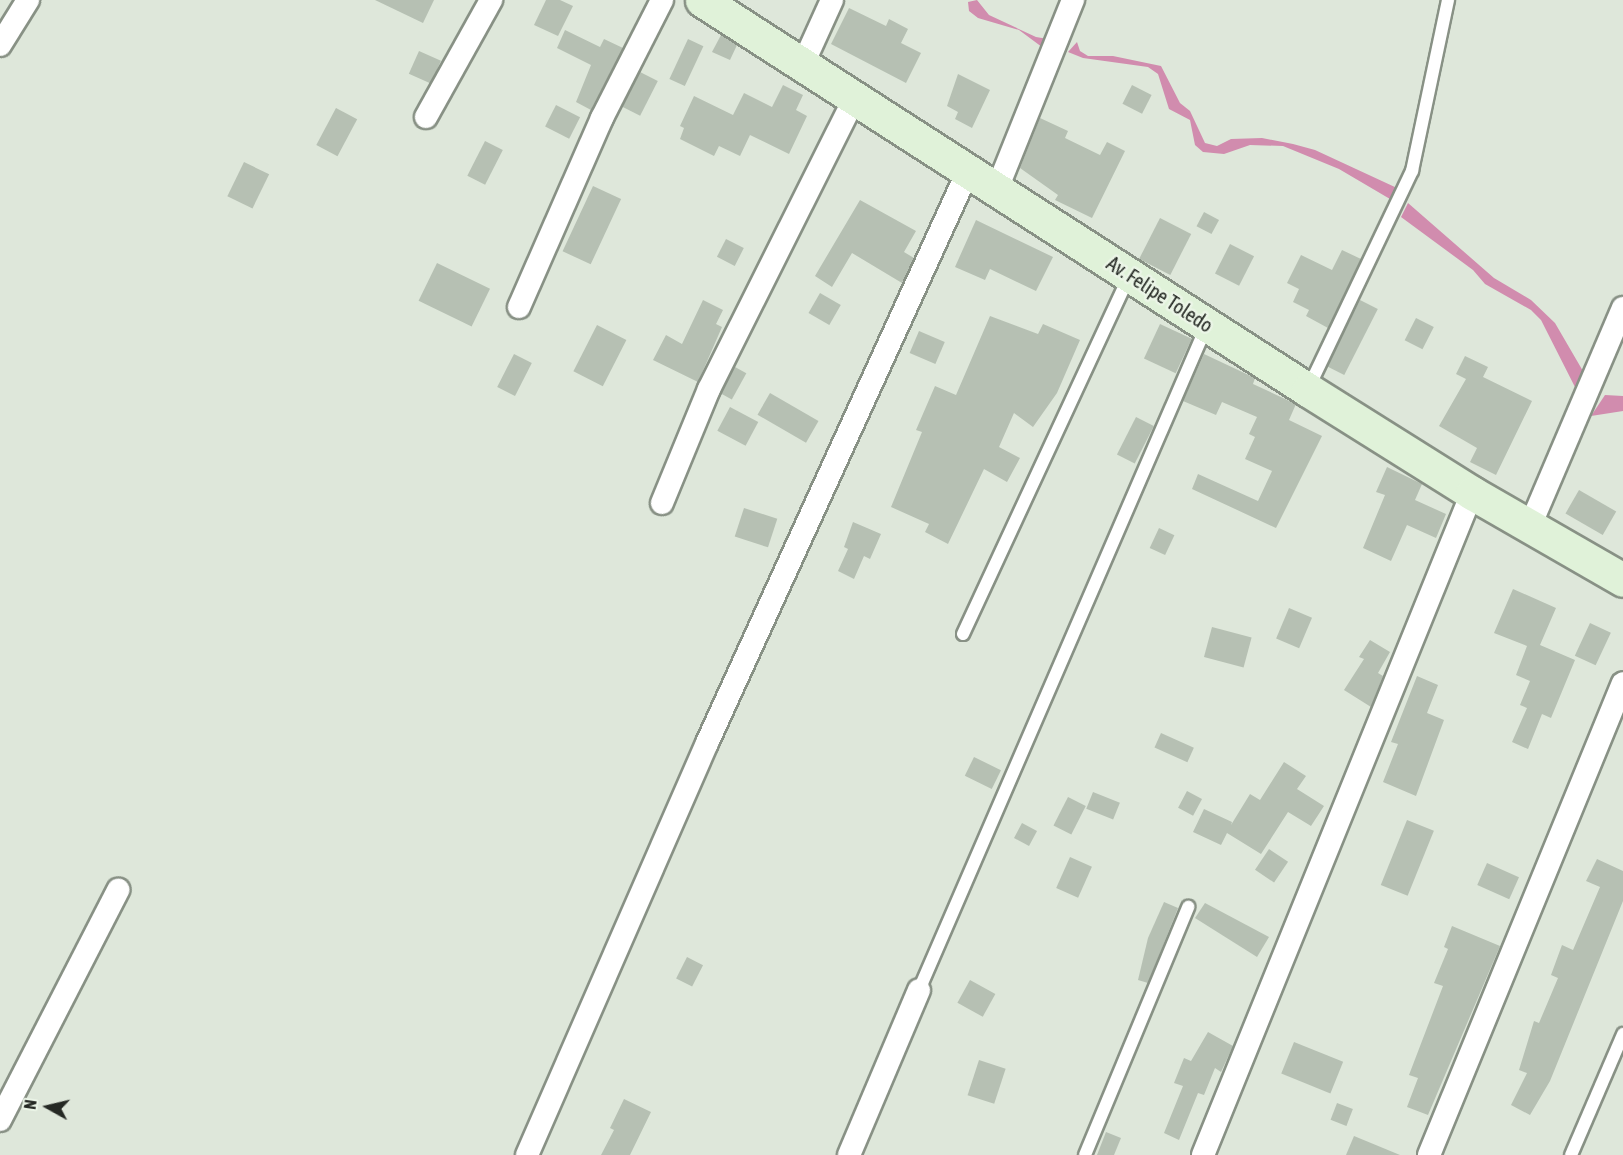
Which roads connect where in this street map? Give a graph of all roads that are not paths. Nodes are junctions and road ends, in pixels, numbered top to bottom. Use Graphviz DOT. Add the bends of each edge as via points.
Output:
graph roads {
  1 [pos="28,0"];
  2 [pos="491,0"];
  3 [pos="662,0"];
  4 [pos="702,0"];
  5 [pos="832,0"];
  6 [pos="1073,0"];
  7 [pos="1449,0"];
  8 [pos="0,45"];
  9 [pos="803,64"];
  10 [pos="855,98"];
  11 [pos="426,117"];
  12 [pos="968,171"];
  13 [pos="997,189"];
  14 [pos="1130,275"];
  15 [pos="519,307"];
  16 [pos="1623,308"];
  17 [pos="1208,325"];
  18 [pos="1308,390"];
  19 [pos="1472,493"];
  20 [pos="662,503"];
  21 [pos="1530,526"];
  22 [pos="1623,580"];
  23 [pos="963,634"];
  24 [pos="1623,683"];
  25 [pos="118,890"];
  26 [pos="1188,907"];
  27 [pos="919,990"];
  28 [pos="1623,1034"];
  29 [pos="0,1120"];
  30 [pos="526,1155"];
  31 [pos="849,1155"];
  32 [pos="1085,1155"];
  33 [pos="1203,1155"];
  34 [pos="1429,1155"];
  35 [pos="1571,1155"];
  1 -- 8 [label="street"];
  2 -- 11 [label="street"];
  3 -- 15 [label="street" via="602,118"];
  4 -- 9 [label="main road, Av. Felipe Toledo"];
  5 -- 9 [label="street"];
  6 -- 13 [label="street"];
  7 -- 18 [label="lane" via="1412,171"];
  9 -- 10 [label="main road, Av. Felipe Toledo"];
  10 -- 12 [label="main road, Av. Felipe Toledo"];
  10 -- 20 [label="street" via="709,389"];
  12 -- 13 [label="main road, Av. Felipe Toledo"];
  12 -- 30 [label="street" via="707,743"];
  13 -- 14 [label="main road, Av. Felipe Toledo"];
  14 -- 17 [label="main road, Av. Felipe Toledo"];
  14 -- 23 [label="lane"];
  16 -- 21 [label="street"];
  17 -- 18 [label="main road, Av. Felipe Toledo"];
  17 -- 27 [label="lane"];
  18 -- 19 [label="main road, Av. Felipe Toledo"];
  19 -- 21 [label="main road, Av. Felipe Toledo"];
  19 -- 33 [label="street"];
  21 -- 22 [label="main road, Av. Felipe Toledo"];
  24 -- 34 [label="street"];
  25 -- 29 [label="street"];
  26 -- 32 [label="lane"];
  27 -- 31 [label="street"];
  28 -- 35 [label="lane"];
}
